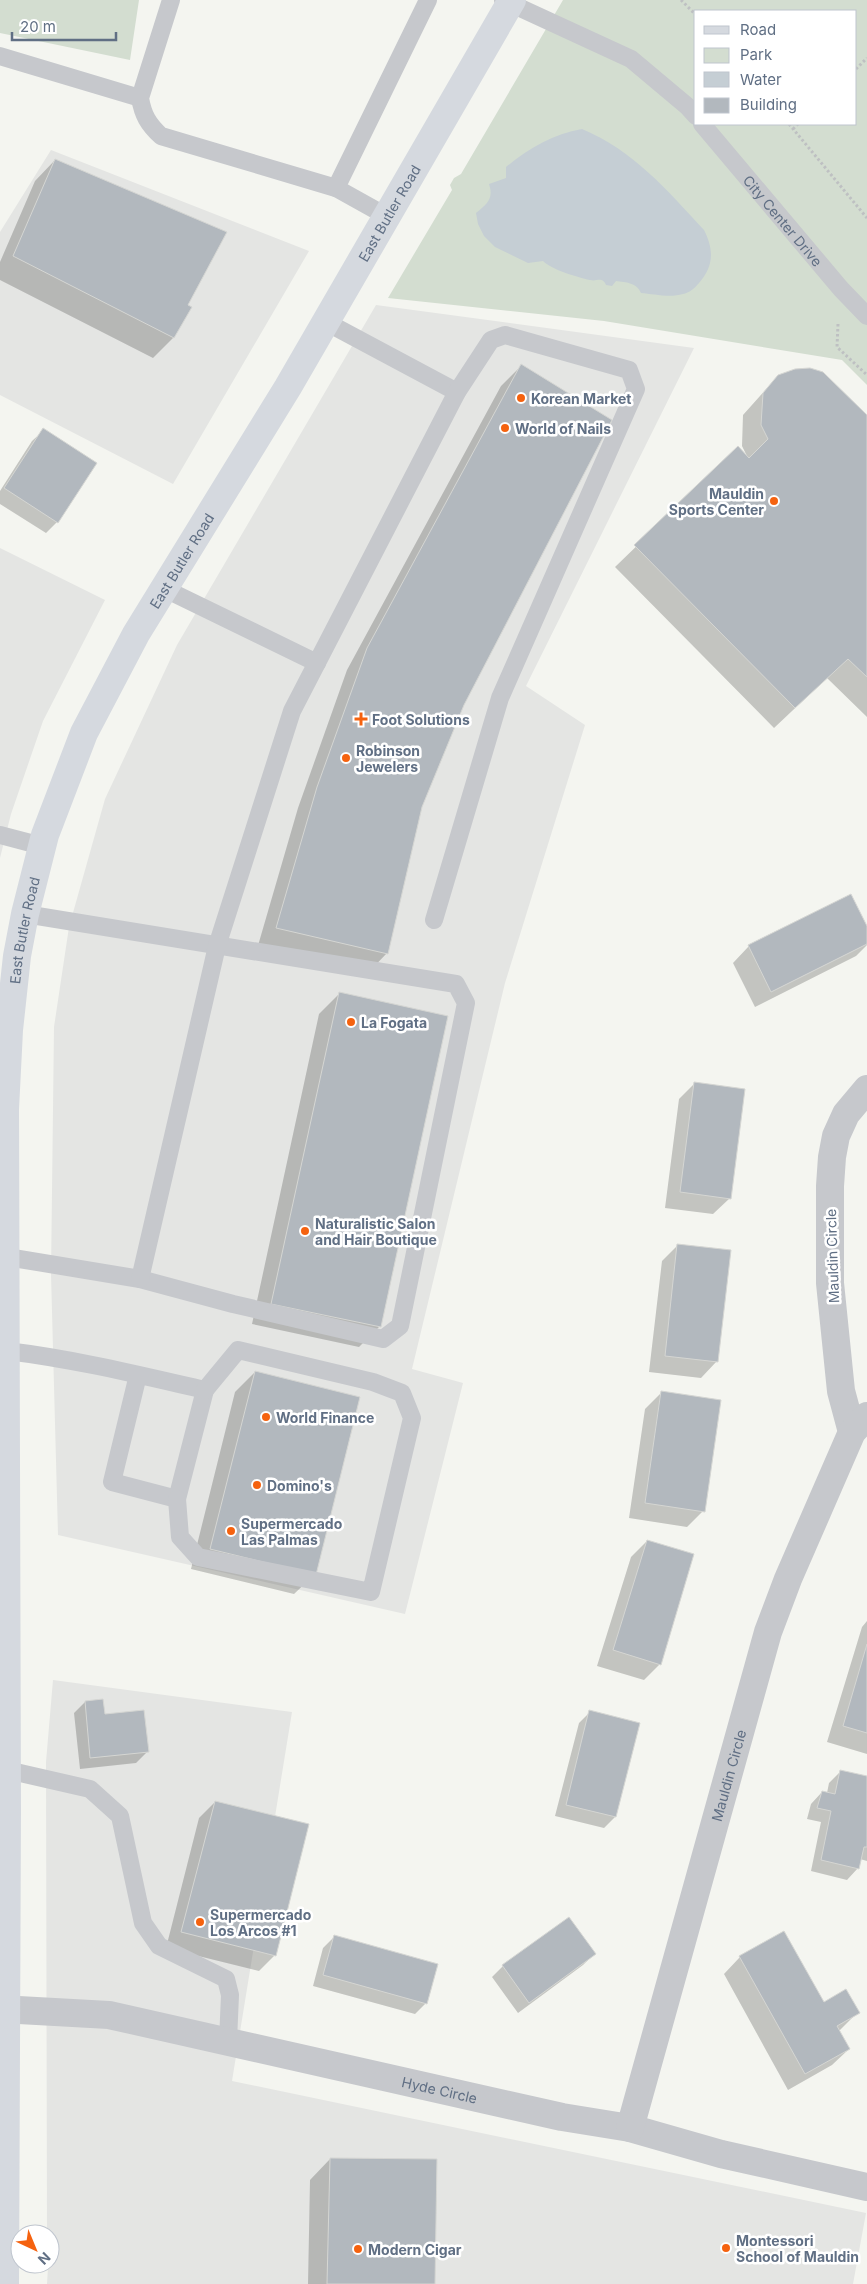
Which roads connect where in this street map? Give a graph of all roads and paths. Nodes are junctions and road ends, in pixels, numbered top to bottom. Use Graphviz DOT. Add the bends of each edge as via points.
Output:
graph roads {
  1 [pos="171,0"];
  2 [pos="428,0"];
  3 [pos="681,0"];
  4 [pos="509,1"];
  5 [pos="694,13"];
  6 [pos="0,56"];
  7 [pos="867,58"];
  8 [pos="857,68"];
  9 [pos="140,98"];
  10 [pos="694,114"];
  11 [pos="703,125"];
  12 [pos="790,125"];
  13 [pos="797,125"];
  14 [pos="793,129"];
  15 [pos="336,188"];
  16 [pos="388,217"];
  17 [pos="867,218"];
  18 [pos="841,289"];
  19 [pos="867,316"];
  20 [pos="326,322"];
  21 [pos="867,376"];
  22 [pos="457,392"];
  23 [pos="165,589"];
  24 [pos="317,663"];
  25 [pos="0,835"];
  26 [pos="42,846"];
  27 [pos="25,914"];
  28 [pos="434,920"];
  29 [pos="217,946"];
  30 [pos="4,1029"];
  31 [pos="867,1089"];
  32 [pos="6,1256"];
  33 [pos="140,1279"];
  34 [pos="7,1351"];
  35 [pos="138,1375"];
  36 [pos="205,1390"];
  37 [pos="860,1424"];
  38 [pos="177,1499"];
  39 [pos="7,1770"];
  40 [pos="4,1812"];
  41 [pos="4,1888"];
  42 [pos="4,2009"];
  43 [pos="228,2041"];
  44 [pos="630,2128"];
  45 [pos="867,2187"];
  46 [pos="3,2235"];
  47 [pos="5,2284"];
  1 -- 9 [label="lane"];
  2 -- 15 [label="lane"];
  3 -- 5 [label="path"];
  4 -- 10 [label="lane" via="631,59"];
  4 -- 16 [label="main road, East Butler Road"];
  6 -- 9 [label="lane"];
  7 -- 8 [label="path"];
  9 -- 15 [label="lane" via="143,114 161,136"];
  11 -- 18 [label="lane, City Center Drive"];
  12 -- 14 [label="path"];
  13 -- 14 [label="path"];
  14 -- 17 [label="path"];
  15 -- 16 [label="lane"];
  16 -- 20 [label="main road, East Butler Road"];
  18 -- 19 [label="lane, City Center Drive"];
  18 -- 21 [label="path" via="836,347"];
  20 -- 22 [label="lane"];
  20 -- 23 [label="main road, East Butler Road"];
  22 -- 24 [label="lane"];
  22 -- 28 [label="lane" via="491,340 505,336 629,370 636,389 500,698"];
  23 -- 24 [label="lane"];
  23 -- 26 [label="main road, East Butler Road" via="136,634 84,733"];
  24 -- 29 [label="lane" via="292,711"];
  25 -- 26 [label="lane"];
  26 -- 27 [label="main road, East Butler Road"];
  27 -- 29 [label="lane"];
  27 -- 30 [label="main road, East Butler Road"];
  29 -- 33 [label="lane"];
  29 -- 33 [label="lane" via="456,984 466,1003 400,1326 382,1339"];
  30 -- 32 [label="main road, East Butler Road"];
  31 -- 37 [label="street, Mauldin Circle" via="846,1114 836,1136 830,1186 830,1283 841,1391"];
  32 -- 33 [label="lane"];
  32 -- 34 [label="main road, East Butler Road"];
  34 -- 35 [label="lane" via="60,1358"];
  34 -- 39 [label="main road, East Butler Road"];
  35 -- 36 [label="lane"];
  35 -- 38 [label="lane" via="112,1482"];
  36 -- 38 [label="lane"];
  36 -- 38 [label="lane" via="238,1350 374,1382 402,1393 412,1418 371,1592 198,1557 180,1537"];
  37 -- 44 [label="street, Mauldin Circle" via="788,1579 768,1632"];
  39 -- 40 [label="main road, East Butler Road"];
  39 -- 43 [label="lane" via="90,1789 120,1816 143,1922 158,1946 226,1979 230,1995"];
  40 -- 41 [label="main road, East Butler Road"];
  41 -- 42 [label="main road, East Butler Road"];
  42 -- 43 [label="street, Hyde Circle" via="109,2015"];
  42 -- 46 [label="main road, East Butler Road"];
  43 -- 44 [label="street, Hyde Circle" via="562,2116"];
  44 -- 45 [label="street, Hyde Circle" via="722,2154"];
  46 -- 47 [label="main road, East Butler Road"];
}
